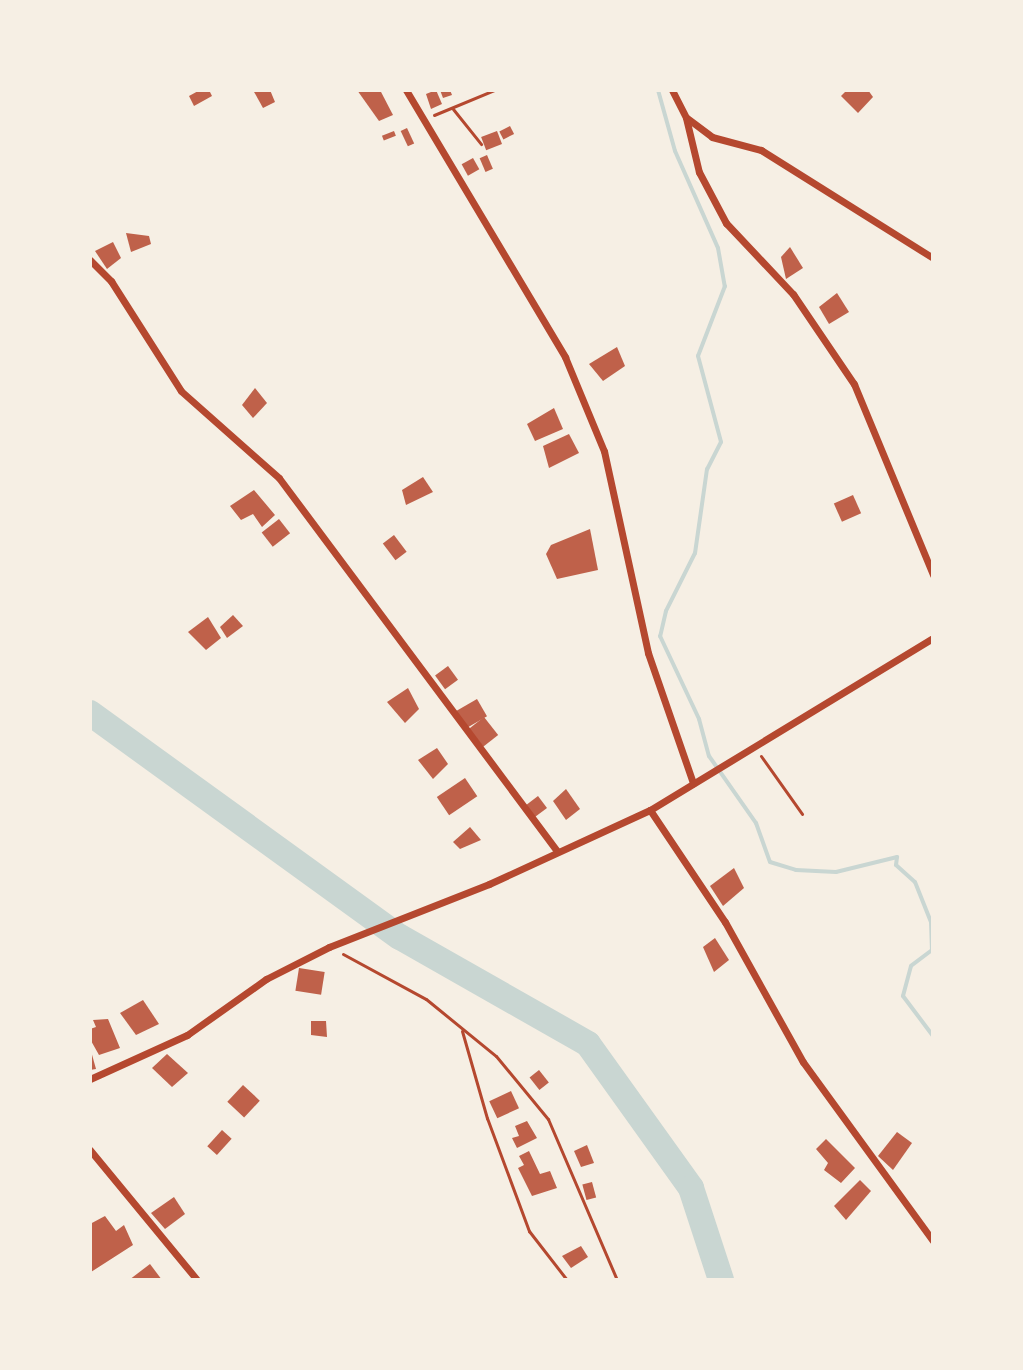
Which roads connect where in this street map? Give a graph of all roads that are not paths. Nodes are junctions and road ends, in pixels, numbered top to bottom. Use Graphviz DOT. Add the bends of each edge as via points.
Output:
graph roads {
  1 [pos="406,90"];
  2 [pos="672,90"];
  3 [pos="686,118"];
  4 [pos="933,258"];
  5 [pos="90,260"];
  6 [pos="933,575"];
  7 [pos="933,638"];
  8 [pos="693,783"];
  9 [pos="650,810"];
  10 [pos="557,851"];
  11 [pos="90,1079"];
  12 [pos="90,1150"];
  13 [pos="933,1241"];
  14 [pos="197,1280"];
  1 -- 8 [label="street" via="565,357 604,451 648,653"];
  2 -- 3 [label="street"];
  3 -- 4 [label="street" via="712,137 761,150"];
  3 -- 6 [label="street" via="699,172 726,223 793,294 854,384"];
  5 -- 10 [label="street" via="111,281 181,391 279,478"];
  7 -- 8 [label="street"];
  8 -- 9 [label="street"];
  9 -- 10 [label="street"];
  9 -- 13 [label="street" via="725,922 803,1062"];
  10 -- 11 [label="street" via="329,947 266,979 187,1035"];
  12 -- 14 [label="street"];
}
